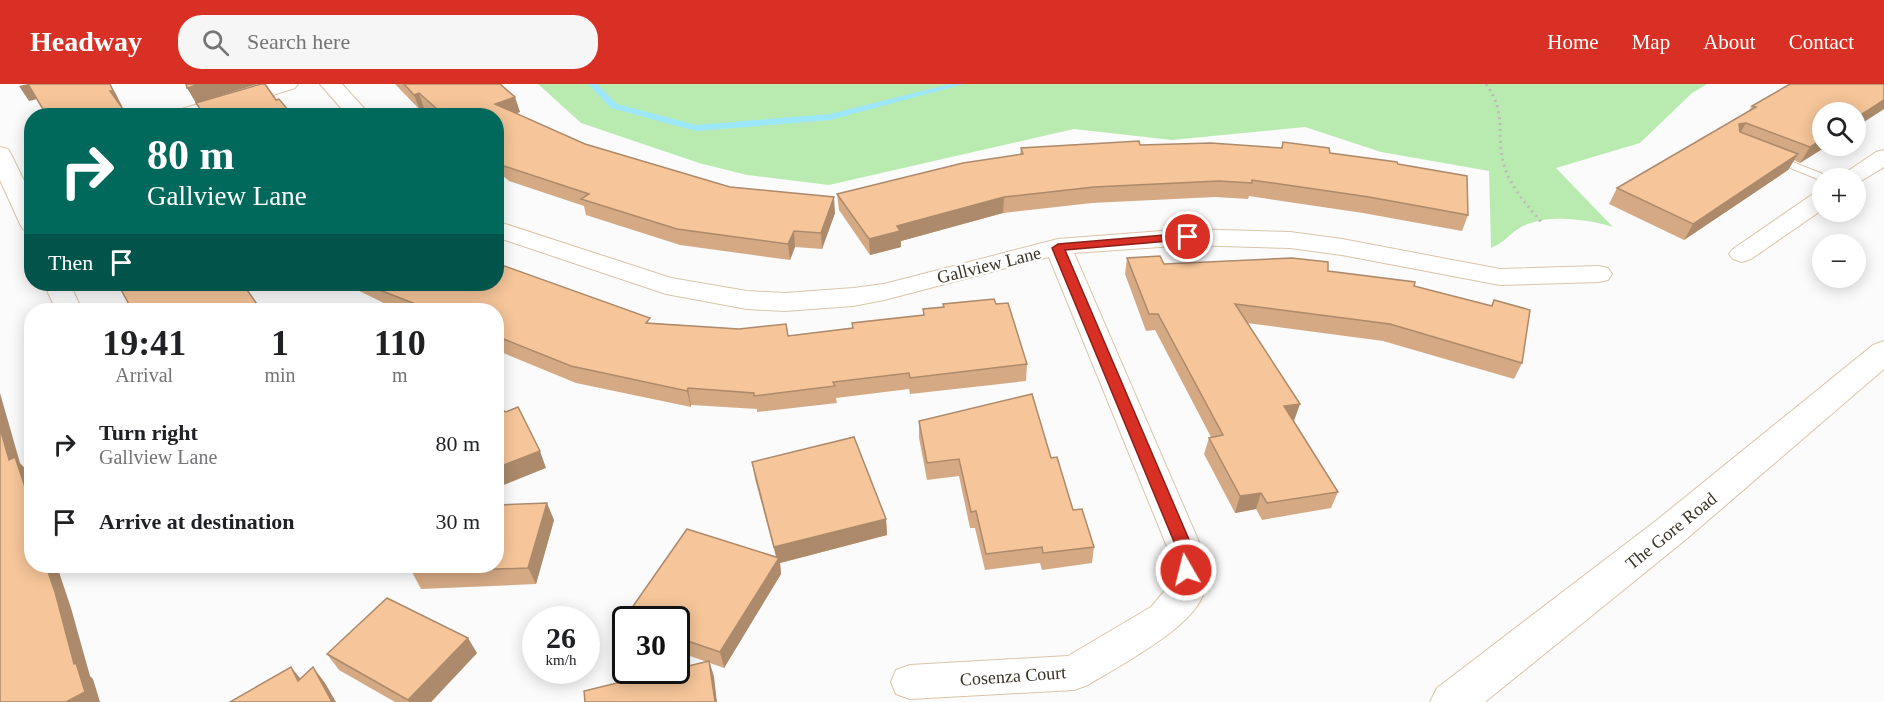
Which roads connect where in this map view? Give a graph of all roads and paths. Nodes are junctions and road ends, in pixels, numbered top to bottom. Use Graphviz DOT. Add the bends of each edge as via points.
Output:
graph roads {
  1 [pos="288,84"];
  2 [pos="330,84"];
  3 [pos="1486,84"];
  4 [pos="209,108"];
  5 [pos="352,108"];
  6 [pos="1758,152"];
  7 [pos="1884,157"];
  8 [pos="24,162"];
  9 [pos="2,164"];
  10 [pos="1866,169"];
  11 [pos="1812,173"];
  12 [pos="1812,206"];
  13 [pos="24,208"];
  14 [pos="1543,224"];
  15 [pos="504,231"];
  16 [pos="1058,248"];
  17 [pos="1742,254"];
  18 [pos="1599,274"];
  19 [pos="1884,352"];
  20 [pos="910,682"];
  21 [pos="1452,702"];
  1 -- 4 [label="street"];
  2 -- 5 [label="street"];
  3 -- 14 [label="path" via="1501,108 1502,157 1510,178 1523,202"];
  6 -- 11 [label="lane"];
  7 -- 10 [label="street"];
  8 -- 9 [label="street"];
  9 -- 13 [label="street"];
  12 -- 17 [label="street"];
  15 -- 16 [label="street, Gallview Lane" via="666,286 775,302 822,301 884,292"];
  16 -- 18 [label="street, Gallview Lane" via="1153,238 1235,237 1342,247 1500,277"];
  16 -- 20 [label="street, Cosenza Court" via="1185,549 1186,591 1164,618 1074,673"];
  19 -- 21 [label="main road, The Gore Road" via="1694,513"];
}
